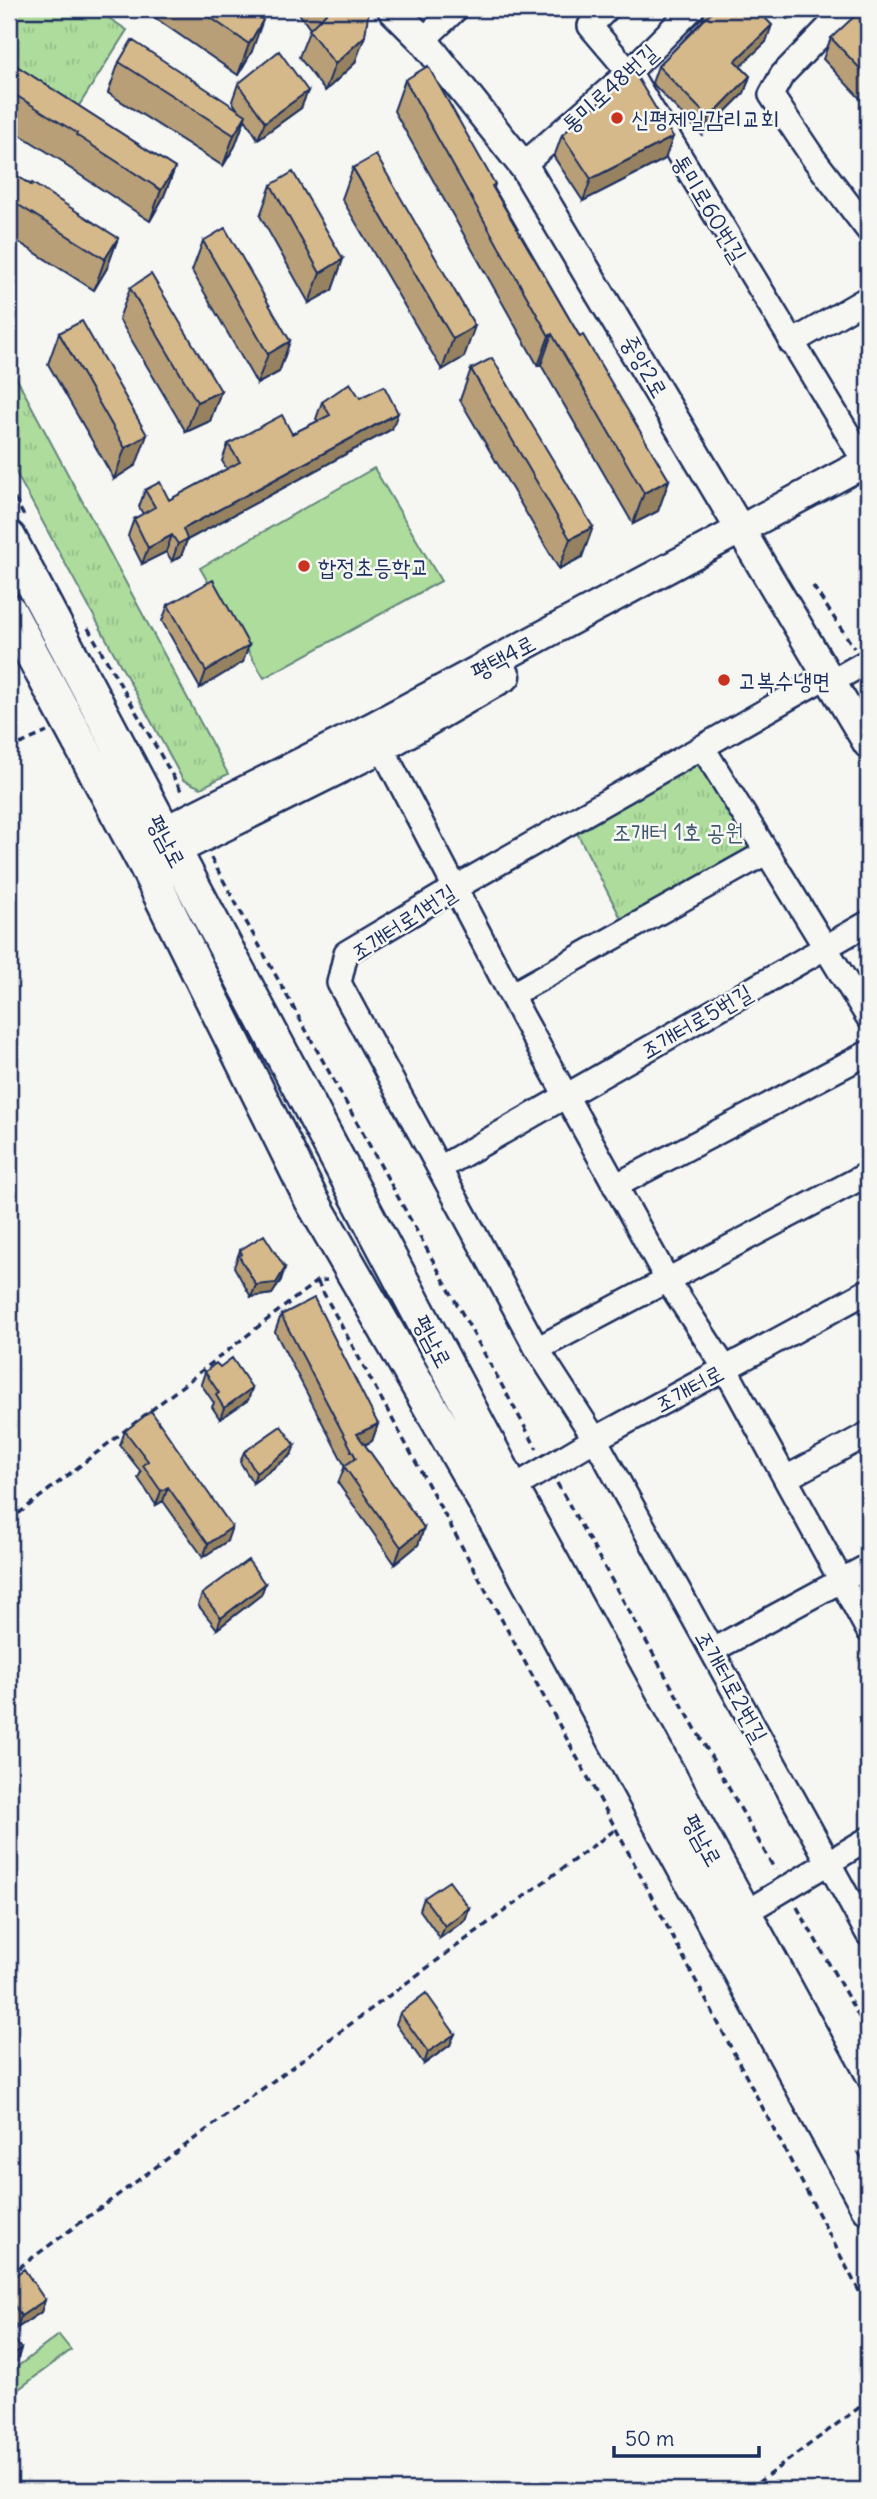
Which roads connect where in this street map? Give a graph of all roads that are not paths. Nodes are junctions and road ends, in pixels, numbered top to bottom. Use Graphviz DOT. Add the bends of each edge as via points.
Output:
graph roads {
  1 [pos="392,9"];
  2 [pos="456,9"];
  3 [pos="607,9"];
  4 [pos="692,9"];
  5 [pos="852,13"];
  6 [pos="423,40"];
  7 [pos="629,72"];
  8 [pos="523,165"];
  9 [pos="868,230"];
  10 [pos="868,298"];
  11 [pos="791,343"];
  12 [pos="867,468"];
  13 [pos="19,532"];
  14 [pos="746,538"];
  15 [pos="9,611"];
  16 [pos="866,662"];
  17 [pos="829,679"];
  18 [pos="868,744"];
  19 [pos="382,747"];
  20 [pos="703,748"];
  21 [pos="168,841"];
  22 [pos="766,852"];
  23 [pos="455,888"];
  24 [pos="868,923"];
  25 [pos="826,947"];
  26 [pos="511,995"];
  27 [pos="868,1017"];
  28 [pos="868,1053"];
  29 [pos="566,1096"];
  30 [pos="440,1168"];
  31 [pos="868,1174"];
  32 [pos="615,1186"];
  33 [pos="668,1281"];
  34 [pos="868,1291"];
  35 [pos="537,1349"];
  36 [pos="725,1368"];
  37 [pos="868,1434"];
  38 [pos="594,1439"];
  39 [pos="786,1478"];
  40 [pos="499,1496"];
  41 [pos="868,1566"];
  42 [pos="840,1581"];
  43 [pos="868,1630"];
  44 [pos="713,1650"];
  45 [pos="868,1839"];
  46 [pos="828,1862"];
  47 [pos="743,1914"];
  48 [pos="868,1934"];
  49 [pos="868,2139"];
  50 [pos="868,2207"];
  1 -- 6 [label="street, 중앙2로"];
  2 -- 6 [label="street"];
  3 -- 7 [label="street, 통미로60번길" via="590,26"];
  4 -- 7 [label="street, 통미로48번길"];
  5 -- 9 [label="street" via="782,75 771,95"];
  6 -- 8 [label="street, 중앙2로"];
  7 -- 8 [label="street, 통미로48번길"];
  7 -- 11 [label="street, 통미로60번길"];
  8 -- 14 [label="street, 중앙2로"];
  10 -- 11 [label="street"];
  11 -- 12 [label="street, 통미로60번길"];
  12 -- 14 [label="street, 평택4로"];
  13 -- 21 [label="main road, 평남로"];
  14 -- 17 [label="street, 중앙2로"];
  14 -- 19 [label="street, 평택4로"];
  14 -- 21 [label="street, 평택4로" via="372,727"];
  15 -- 21 [label="main road, 평남로" via="68,723"];
  16 -- 17 [label="street, 조개터로1번길"];
  17 -- 18 [label="street, 중앙2로"];
  17 -- 20 [label="street, 조개터로1번길"];
  19 -- 21 [label="street, 평택4로"];
  19 -- 23 [label="street"];
  20 -- 22 [label="street"];
  20 -- 23 [label="street, 조개터로1번길"];
  21 -- 40 [label="main road, 평남로"];
  21 -- 40 [label="main road, 평남로" via="311,1199 355,1276"];
  22 -- 25 [label="street"];
  22 -- 26 [label="street"];
  23 -- 26 [label="street"];
  23 -- 30 [label="street, 조개터로1번길" via="346,953 339,983"];
  24 -- 25 [label="street, 조개터로5번길"];
  25 -- 27 [label="street"];
  25 -- 29 [label="street, 조개터로5번길"];
  26 -- 29 [label="street"];
  28 -- 32 [label="street"];
  29 -- 30 [label="street, 조개터로5번길"];
  29 -- 32 [label="street"];
  30 -- 35 [label="street, 조개터로1번길"];
  31 -- 33 [label="street"];
  32 -- 33 [label="street"];
  33 -- 35 [label="street"];
  33 -- 36 [label="street"];
  34 -- 36 [label="street, 조개터로"];
  35 -- 38 [label="street, 조개터로1번길"];
  36 -- 38 [label="street, 조개터로"];
  36 -- 39 [label="street"];
  37 -- 39 [label="street"];
  38 -- 40 [label="street, 조개터로"];
  38 -- 44 [label="street, 조개터로2번길"];
  39 -- 42 [label="street"];
  40 -- 47 [label="main road, 평남로"];
  40 -- 50 [label="main road, 평남로"];
  41 -- 42 [label="street"];
  42 -- 43 [label="street"];
  42 -- 44 [label="street"];
  44 -- 46 [label="street, 조개터로2번길"];
  45 -- 46 [label="street"];
  46 -- 47 [label="street"];
  46 -- 48 [label="street, 조개터로2번길"];
  47 -- 49 [label="main road, 평남로"];
}
